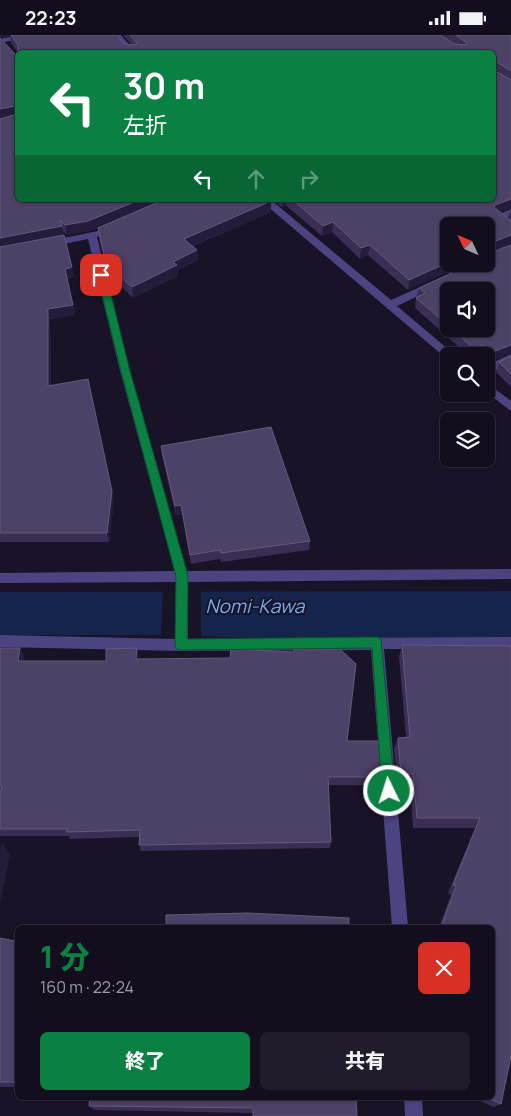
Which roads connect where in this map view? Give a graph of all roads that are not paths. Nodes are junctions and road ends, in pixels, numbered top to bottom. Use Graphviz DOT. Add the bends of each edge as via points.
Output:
graph roads {
  1 [pos="33,35"];
  2 [pos="117,35"];
  3 [pos="4,43"];
  4 [pos="130,50"];
  5 [pos="266,202"];
  6 [pos="511,212"];
  7 [pos="511,227"];
  8 [pos="109,229"];
  9 [pos="92,236"];
  10 [pos="37,247"];
  11 [pos="442,280"];
  12 [pos="390,305"];
  13 [pos="440,347"];
  14 [pos="511,358"];
  15 [pos="495,366"];
  16 [pos="495,394"];
  17 [pos="511,407"];
  18 [pos="511,574"];
  19 [pos="0,578"];
  20 [pos="182,583"];
  21 [pos="181,639"];
  22 [pos="0,641"];
  23 [pos="377,643"];
  24 [pos="511,643"];
  25 [pos="400,925"];
  26 [pos="413,1100"];
  27 [pos="414,1116"];
  1 -- 3 [label="street"];
  2 -- 4 [label="street"];
  5 -- 12 [label="street"];
  6 -- 7 [label="street" via="498,217"];
  8 -- 9 [label="street"];
  9 -- 10 [label="street"];
  9 -- 20 [label="street"];
  11 -- 12 [label="street"];
  12 -- 13 [label="street"];
  14 -- 15 [label="street"];
  16 -- 17 [label="street"];
  18 -- 20 [label="street"];
  19 -- 20 [label="street"];
  20 -- 21 [label="street"];
  21 -- 22 [label="street"];
  21 -- 23 [label="street"];
  23 -- 24 [label="street"];
  23 -- 25 [label="street"];
  26 -- 27 [label="street"];
}
